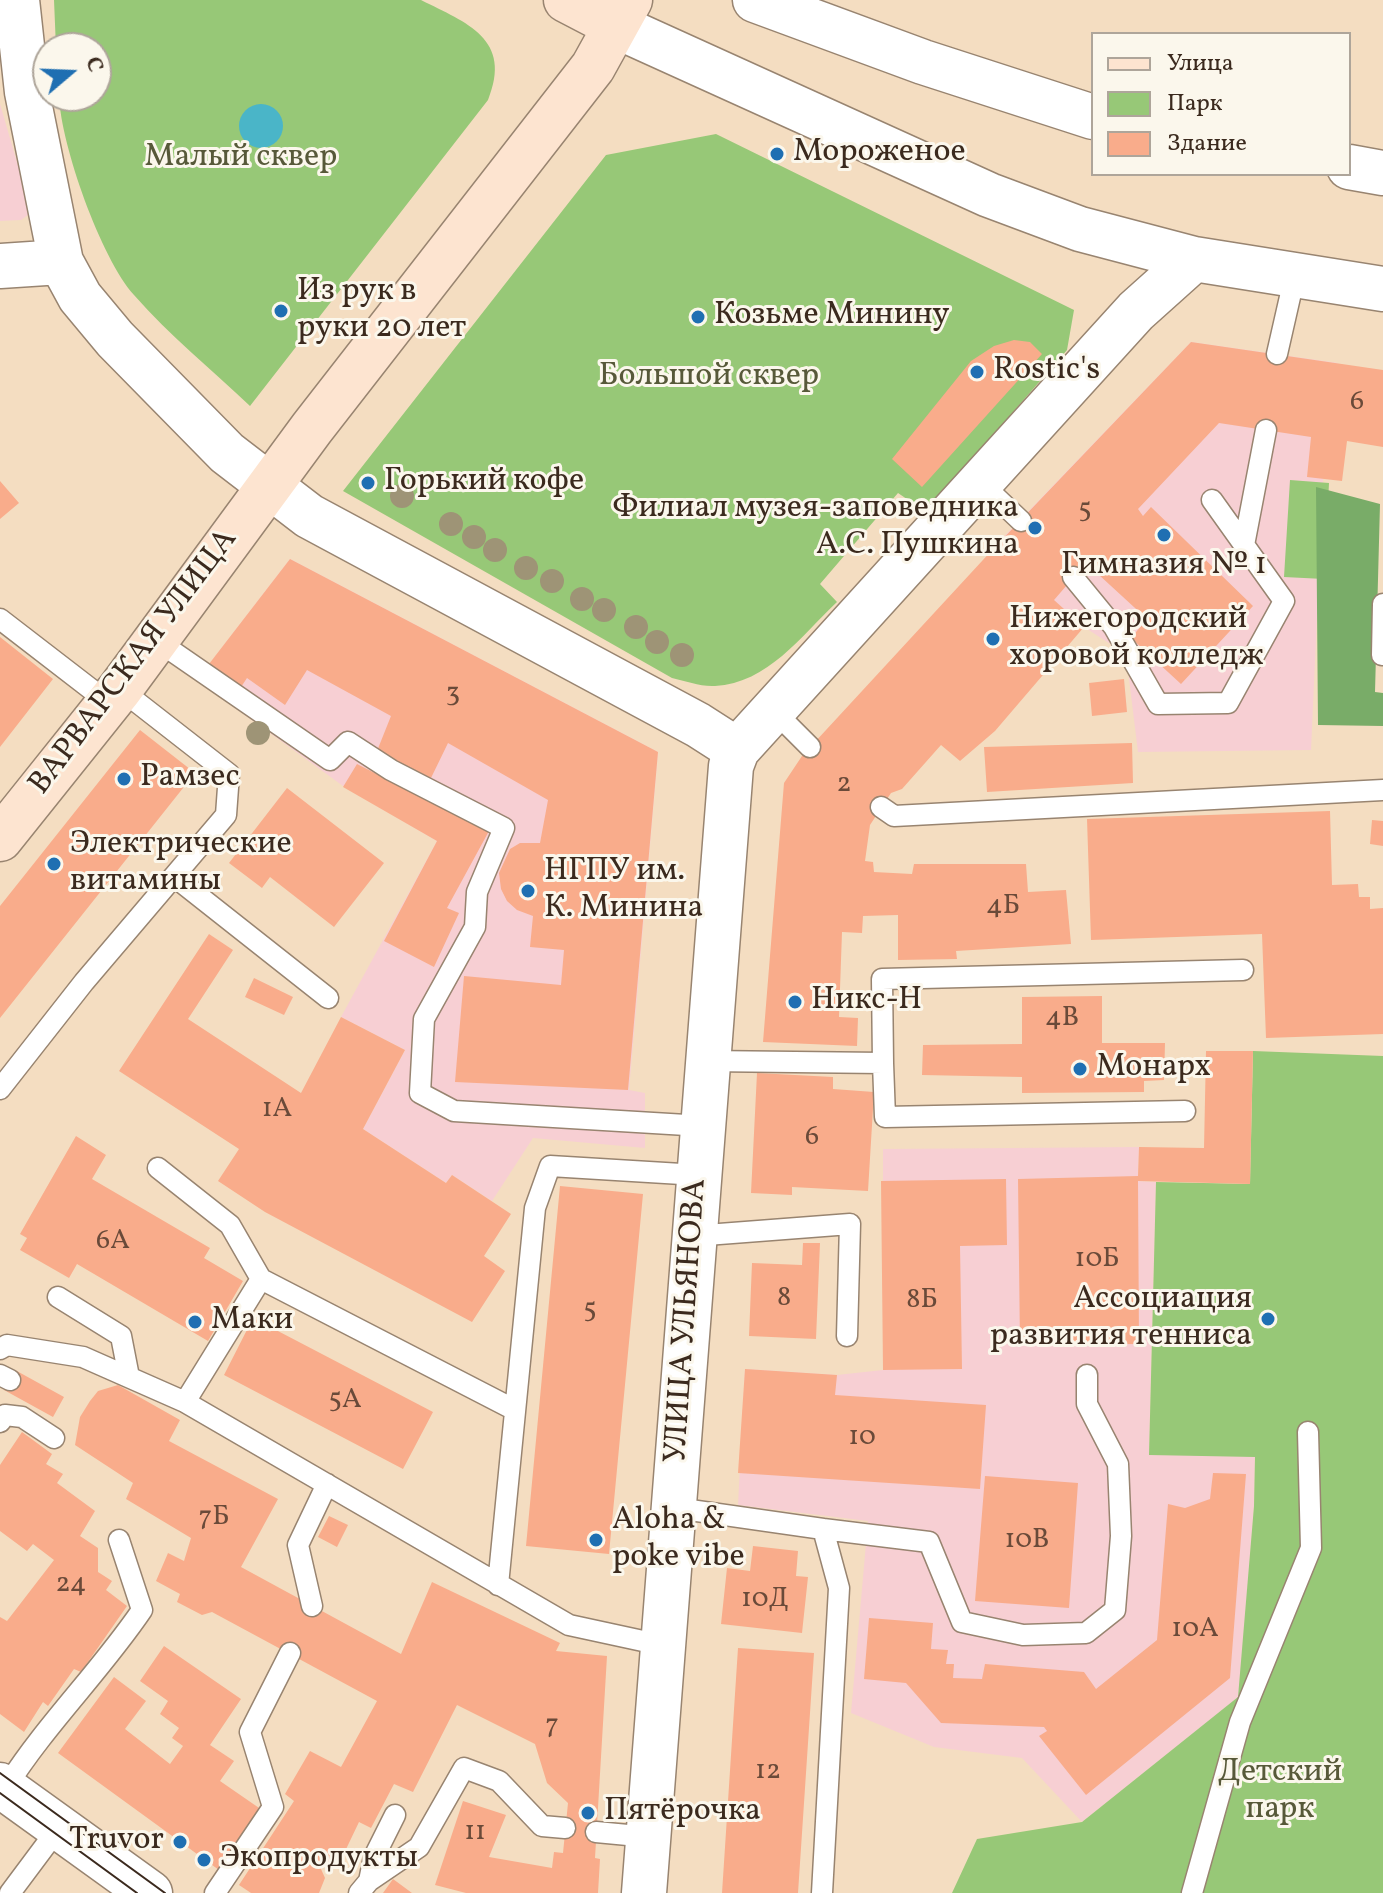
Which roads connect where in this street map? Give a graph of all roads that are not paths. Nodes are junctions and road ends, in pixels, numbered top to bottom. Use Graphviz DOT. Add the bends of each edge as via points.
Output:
graph roads {
  1 [pos="17,0"];
  2 [pos="566,0"];
  3 [pos="755,0"];
  4 [pos="622,13"];
  5 [pos="1091,116"];
  6 [pos="1351,167"];
  7 [pos="1383,173"];
  8 [pos="1194,259"];
  9 [pos="61,262"];
  10 [pos="0,266"];
  11 [pos="1295,275"];
  12 [pos="1383,289"];
  13 [pos="1277,354"];
  14 [pos="1266,430"];
  15 [pos="981,483"];
  16 [pos="269,485"];
  17 [pos="1212,500"];
  18 [pos="1021,521"];
  19 [pos="1244,545"];
  20 [pos="1073,577"];
  21 [pos="1383,604"];
  22 [pos="0,619"];
  23 [pos="156,640"];
  24 [pos="1382,655"];
  25 [pos="115,696"];
  26 [pos="775,712"];
  27 [pos="810,747"];
  28 [pos="737,750"];
  29 [pos="1383,790"];
  30 [pos="881,807"];
  31 [pos="0,839"];
  32 [pos="176,878"];
  33 [pos="1243,970"];
  34 [pos="328,998"];
  35 [pos="706,1061"];
  36 [pos="883,1063"];
  37 [pos="0,1089"];
  38 [pos="1185,1111"];
  39 [pos="703,1126"];
  40 [pos="158,1168"];
  41 [pos="698,1175"];
  42 [pos="693,1236"];
  43 [pos="261,1279"];
  44 [pos="58,1297"];
  45 [pos="847,1336"];
  46 [pos="0,1349"];
  47 [pos="1087,1375"];
  48 [pos="129,1377"];
  49 [pos="185,1402"];
  50 [pos="513,1409"];
  51 [pos="2,1415"];
  52 [pos="1308,1432"];
  53 [pos="54,1438"];
  54 [pos="327,1484"];
  55 [pos="676,1508"];
  56 [pos="823,1529"];
  57 [pos="119,1540"];
  58 [pos="498,1585"];
  59 [pos="312,1606"];
  60 [pos="666,1646"];
  61 [pos="290,1653"];
  62 [pos="3,1787"];
  63 [pos="395,1815"];
  64 [pos="60,1826"];
  65 [pos="565,1828"];
  66 [pos="596,1832"];
  67 [pos="649,1837"];
  68 [pos="364,1887"];
  69 [pos="10,1893"];
  70 [pos="150,1893"];
  71 [pos="215,1893"];
  72 [pos="644,1893"];
  73 [pos="822,1893"];
  74 [pos="1192,1893"];
  1 -- 9 [label="street" via="27,92"];
  2 -- 4 [label="main road"];
  3 -- 5 [label="street"];
  4 -- 8 [label="street" via="989,195 1080,229"];
  4 -- 16 [label="main road, ВАРВАРСКАЯ УЛИЦА" via="593,67"];
  6 -- 7 [label="street"];
  8 -- 11 [label="street"];
  8 -- 15 [label="street" via="1136,311"];
  9 -- 10 [label="street"];
  9 -- 16 [label="street" via="80,297 115,339 227,453"];
  11 -- 12 [label="street"];
  11 -- 13 [label="lane"];
  14 -- 19 [label="lane"];
  15 -- 18 [label="lane"];
  15 -- 26 [label="street"];
  16 -- 23 [label="main road, ВАРВАРСКАЯ УЛИЦА"];
  16 -- 28 [label="street" via="309,516"];
  17 -- 19 [label="lane"];
  19 -- 20 [label="lane" via="1284,601 1228,703 1158,704 1114,627"];
  21 -- 24 [label="lane"];
  22 -- 25 [label="lane"];
  23 -- 25 [label="main road, ВАРВАРСКАЯ УЛИЦА"];
  23 -- 39 [label="lane" via="330,760 348,742 504,828 477,892 475,927 424,1019 420,1093 454,1111"];
  25 -- 31 [label="main road, ВАРВАРСКАЯ УЛИЦА"];
  25 -- 32 [label="lane" via="229,774 226,815"];
  26 -- 27 [label="lane"];
  26 -- 28 [label="street"];
  28 -- 35 [label="street, УЛИЦА УЛЬЯНОВА" via="731,766"];
  29 -- 30 [label="lane" via="894,816"];
  32 -- 34 [label="lane"];
  32 -- 37 [label="lane" via="84,982"];
  33 -- 36 [label="lane" via="882,979"];
  35 -- 36 [label="lane"];
  35 -- 39 [label="street, УЛИЦА УЛЬЯНОВА"];
  36 -- 38 [label="lane" via="885,1117"];
  39 -- 41 [label="street, УЛИЦА УЛЬЯНОВА"];
  40 -- 43 [label="lane" via="230,1225"];
  41 -- 42 [label="street, УЛИЦА УЛЬЯНОВА"];
  41 -- 50 [label="lane" via="550,1166 535,1208"];
  42 -- 45 [label="lane" via="850,1224"];
  42 -- 55 [label="street, УЛИЦА УЛЬЯНОВА"];
  43 -- 49 [label="lane"];
  43 -- 50 [label="lane"];
  44 -- 48 [label="lane" via="121,1336"];
  46 -- 48 [label="lane" via="7,1345 83,1357"];
  47 -- 56 [label="lane" via="1087,1404 1118,1464 1121,1536 1115,1610 1086,1633 1023,1635 962,1622 929,1542"];
  48 -- 49 [label="lane"];
  49 -- 54 [label="lane"];
  50 -- 58 [label="lane"];
  51 -- 53 [label="lane" via="22,1417"];
  52 -- 74 [label="lane" via="1311,1548 1240,1722"];
  54 -- 58 [label="lane"];
  54 -- 59 [label="lane" via="298,1545"];
  55 -- 56 [label="lane"];
  55 -- 60 [label="street, УЛИЦА УЛЬЯНОВА"];
  56 -- 73 [label="lane" via="839,1588"];
  57 -- 62 [label="lane" via="142,1610"];
  58 -- 60 [label="lane" via="569,1625"];
  60 -- 67 [label="street, УЛИЦА УЛЬЯНОВА"];
  61 -- 71 [label="lane" via="250,1732 273,1807"];
  62 -- 64 [label="street"];
  63 -- 68 [label="lane"];
  64 -- 69 [label="lane"];
  64 -- 70 [label="street"];
  65 -- 68 [label="lane" via="542,1826 499,1781 464,1768 419,1847"];
  66 -- 67 [label="lane"];
  67 -- 72 [label="street, УЛИЦА УЛЬЯНОВА"];
}
